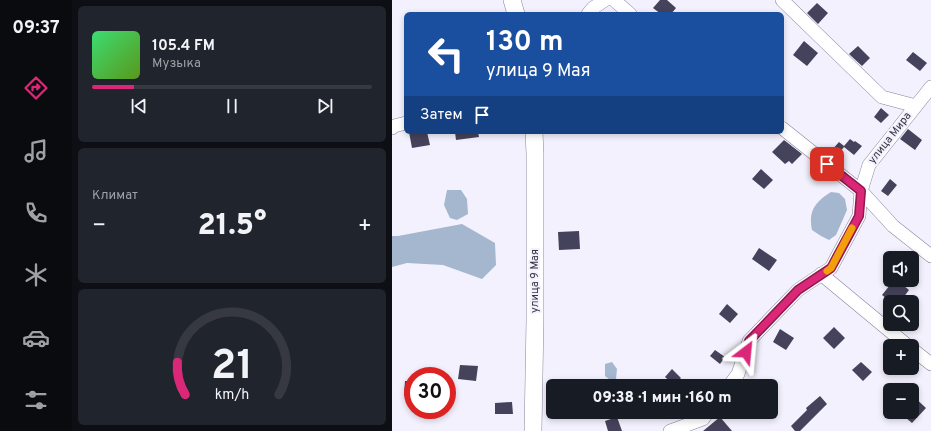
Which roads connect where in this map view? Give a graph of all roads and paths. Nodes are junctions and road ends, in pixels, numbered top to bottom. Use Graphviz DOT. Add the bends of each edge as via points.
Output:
graph roads {
  1 [pos="512,0"];
  2 [pos="605,0"];
  3 [pos="614,0"];
  4 [pos="782,0"];
  5 [pos="515,12"];
  6 [pos="590,12"];
  7 [pos="628,12"];
  8 [pos="931,87"];
  9 [pos="916,106"];
  10 [pos="404,124"];
  11 [pos="392,128"];
  12 [pos="784,130"];
  13 [pos="534,134"];
  14 [pos="861,191"];
  15 [pos="931,256"];
  16 [pos="821,274"];
  17 [pos="900,339"];
  18 [pos="919,355"];
  19 [pos="931,364"];
  20 [pos="734,379"];
  21 [pos="703,419"];
  22 [pos="533,431"];
  23 [pos="670,431"];
  1 -- 5 [label="main road"];
  2 -- 6 [label="street"];
  3 -- 7 [label="street"];
  4 -- 9 [label="street, улица Мира" via="882,97"];
  8 -- 9 [label="street, улица Мира"];
  9 -- 14 [label="street, улица Мира" via="869,165"];
  10 -- 11 [label="street"];
  12 -- 14 [label="street"];
  13 -- 22 [label="main road, улица 9 Мая"];
  14 -- 15 [label="street" via="893,226"];
  14 -- 16 [label="street, улица Мира" via="859,216 831,268"];
  16 -- 17 [label="street"];
  16 -- 20 [label="street, улица Мира" via="798,290 749,341"];
  18 -- 19 [label="street"];
  21 -- 23 [label="street"];
}
